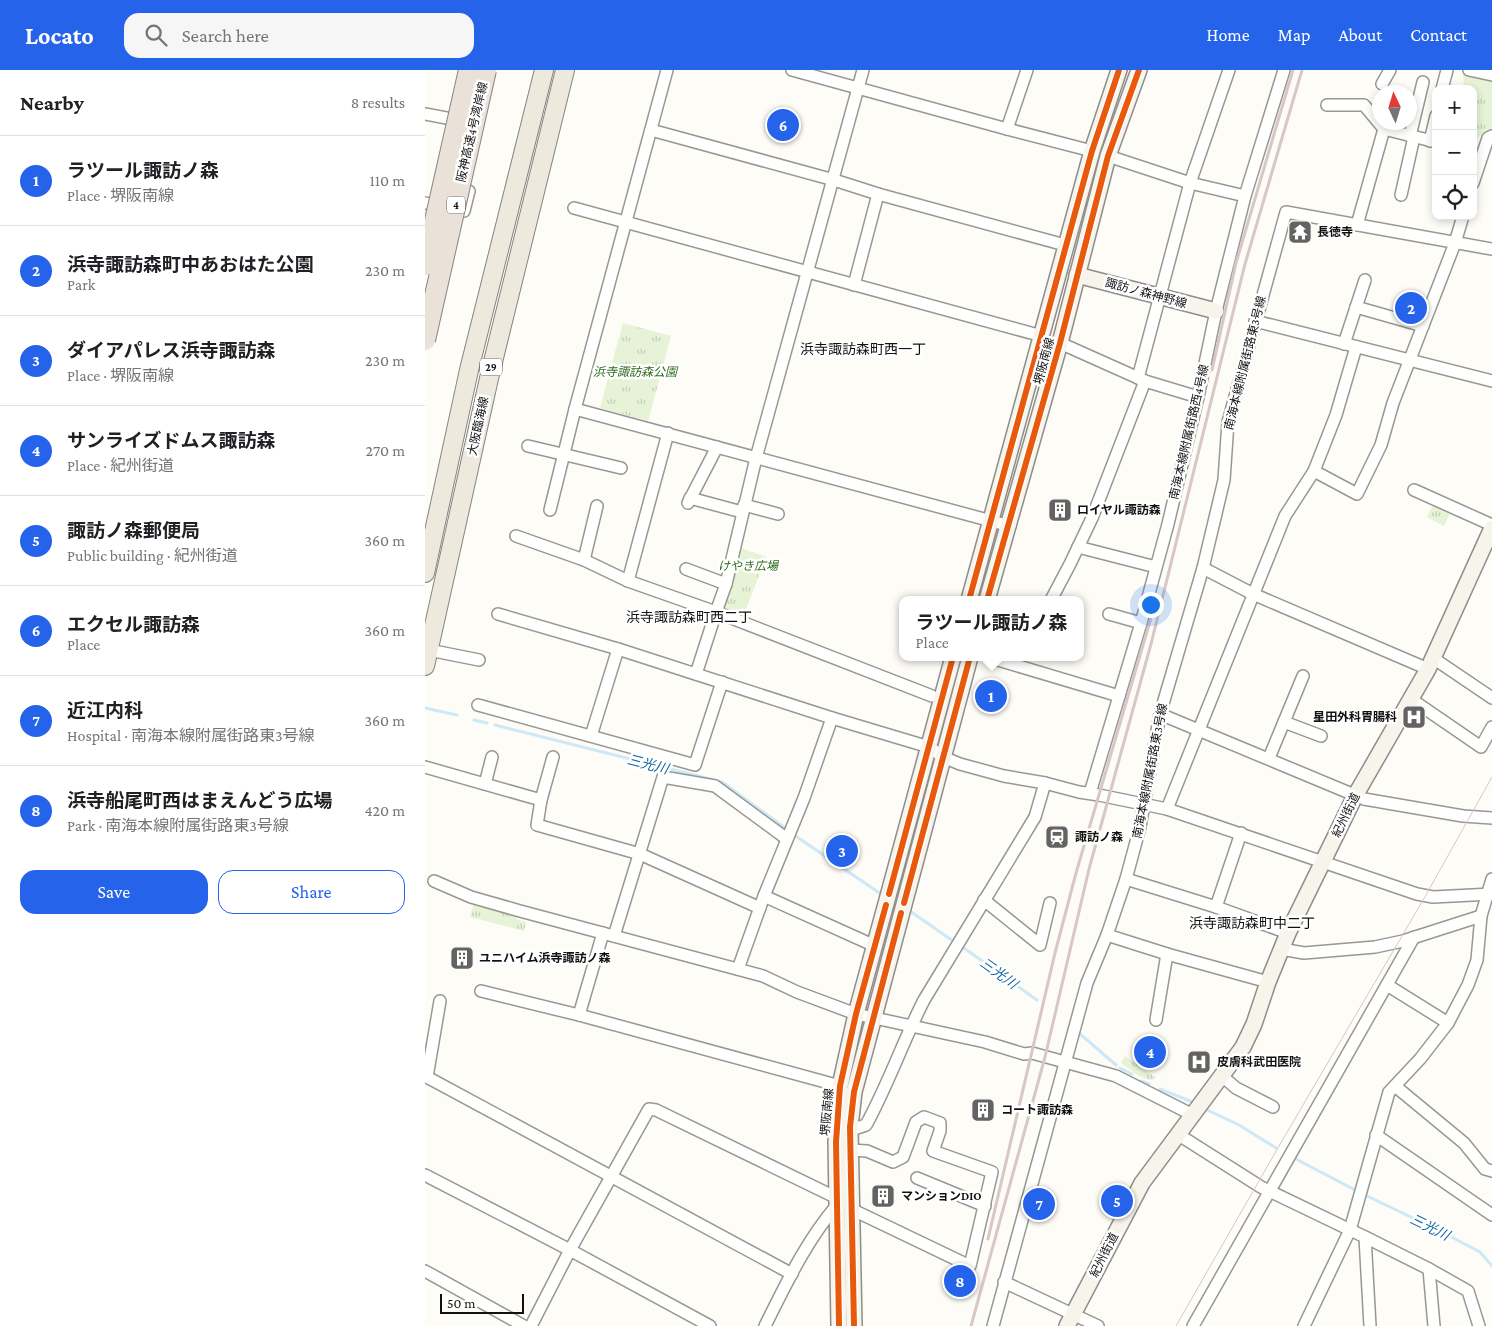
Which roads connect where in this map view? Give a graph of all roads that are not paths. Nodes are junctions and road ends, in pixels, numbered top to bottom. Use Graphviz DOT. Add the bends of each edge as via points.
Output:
graph roads {
  1 [pos="469,70"];
  2 [pos="486,70"];
  3 [pos="496,70"];
  4 [pos="544,70"];
  5 [pos="565,70"];
  6 [pos="667,70"];
  7 [pos="792,70"];
  8 [pos="863,70"];
  9 [pos="1027,70"];
  10 [pos="1119,70"];
  11 [pos="1139,70"];
  12 [pos="1229,70"];
  13 [pos="1284,70"];
  14 [pos="1390,70"];
  15 [pos="1447,70"];
  16 [pos="1469,70"];
  17 [pos="1492,74"];
  18 [pos="1423,82"];
  19 [pos="1382,84"];
  20 [pos="1443,85"];
  21 [pos="859,88"];
  22 [pos="1327,105"];
  23 [pos="1372,113"];
  24 [pos="425,114"];
  25 [pos="483,126"];
  26 [pos="1007,129"];
  27 [pos="651,130"];
  28 [pos="1384,130"];
  29 [pos="1388,130"];
  30 [pos="1492,136"];
  31 [pos="1412,137"];
  32 [pos="1432,142"];
  33 [pos="1092,150"];
  34 [pos="1483,154"];
  35 [pos="1108,156"];
  36 [pos="1476,175"];
  37 [pos="833,180"];
  38 [pos="1190,183"];
  39 [pos="878,194"];
  40 [pos="1401,195"];
  41 [pos="1245,196"];
  42 [pos="425,203"];
  43 [pos="574,208"];
  44 [pos="1462,220"];
  45 [pos="627,222"];
  46 [pos="1357,224"];
  47 [pos="1455,242"];
  48 [pos="1065,245"];
  49 [pos="1492,249"];
  50 [pos="425,265"];
  51 [pos="808,273"];
  52 [pos="1077,275"];
  53 [pos="1365,280"];
  54 [pos="854,286"];
  55 [pos="1159,298"];
  56 [pos="1356,307"];
  57 [pos="1216,311"];
  58 [pos="1255,322"];
  59 [pos="1423,326"];
  60 [pos="1042,336"];
  61 [pos="425,340"];
  62 [pos="1060,343"];
  63 [pos="1343,344"];
  64 [pos="1356,347"];
  65 [pos="1409,360"];
  66 [pos="1141,379"];
  67 [pos="1492,381"];
  68 [pos="1198,397"];
  69 [pos="575,409"];
  70 [pos="668,433"];
  71 [pos="528,446"];
  72 [pos="717,447"];
  73 [pos="563,454"];
  74 [pos="756,458"];
  75 [pos="621,468"];
  76 [pos="1314,471"];
  77 [pos="1414,490"];
  78 [pos="597,506"];
  79 [pos="743,509"];
  80 [pos="550,510"];
  81 [pos="778,514"];
  82 [pos="990,522"];
  83 [pos="1009,526"];
  84 [pos="1492,526"];
  85 [pos="516,536"];
  86 [pos="1078,546"];
  87 [pos="584,560"];
  88 [pos="1156,567"];
  89 [pos="1203,568"];
  90 [pos="686,569"];
  91 [pos="425,573"];
  92 [pos="628,581"];
  93 [pos="726,584"];
  94 [pos="1253,594"];
  95 [pos="970,596"];
  96 [pos="988,596"];
  97 [pos="1053,596"];
  98 [pos="716,612"];
  99 [pos="498,614"];
  100 [pos="1109,614"];
  101 [pos="1141,623"];
  102 [pos="619,649"];
  103 [pos="427,658"];
  104 [pos="479,660"];
  105 [pos="952,661"];
  106 [pos="969,661"];
  107 [pos="1017,661"];
  108 [pos="1431,663"];
  109 [pos="696,674"];
  110 [pos="1303,676"];
  111 [pos="722,682"];
  112 [pos="932,696"];
  113 [pos="1119,696"];
  114 [pos="1492,698"];
  115 [pos="1411,699"];
  116 [pos="478,705"];
  117 [pos="1160,714"];
  118 [pos="832,718"];
  119 [pos="1284,722"];
  120 [pos="1492,727"];
  121 [pos="1199,730"];
  122 [pos="591,736"];
  123 [pos="1321,736"];
  124 [pos="929,747"];
  125 [pos="492,757"];
  126 [pos="943,757"];
  127 [pos="1269,758"];
  128 [pos="538,765"];
  129 [pos="425,768"];
  130 [pos="1045,783"];
  131 [pos="485,784"];
  132 [pos="1090,793"];
  133 [pos="1355,796"];
  134 [pos="541,800"];
  135 [pos="1145,804"];
  136 [pos="1167,809"];
  137 [pos="1492,818"];
  138 [pos="1241,833"];
  139 [pos="787,838"];
  140 [pos="640,854"];
  141 [pos="1323,861"];
  142 [pos="1126,879"];
  143 [pos="1492,879"];
  144 [pos="434,881"];
  145 [pos="1490,894"];
  146 [pos="764,896"];
  147 [pos="984,900"];
  148 [pos="1051,903"];
  149 [pos="1216,907"];
  150 [pos="760,908"];
  151 [pos="1481,916"];
  152 [pos="1288,933"];
  153 [pos="609,934"];
  154 [pos="1107,935"];
  155 [pos="1413,938"];
  156 [pos="875,946"];
  157 [pos="1281,949"];
  158 [pos="1167,954"];
  159 [pos="738,969"];
  160 [pos="1268,982"];
  161 [pos="1387,985"];
  162 [pos="481,990"];
  163 [pos="439,1002"];
  164 [pos="856,1014"];
  165 [pos="579,1015"];
  166 [pos="437,1016"];
  167 [pos="449,1018"];
  168 [pos="873,1018"];
  169 [pos="1157,1020"];
  170 [pos="1448,1023"];
  171 [pos="911,1025"];
  172 [pos="1065,1063"];
  173 [pos="1222,1076"];
  174 [pos="426,1077"];
  175 [pos="840,1086"];
  176 [pos="1395,1086"];
  177 [pos="1273,1107"];
  178 [pos="1197,1110"];
  179 [pos="850,1127"];
  180 [pos="1179,1135"];
  181 [pos="1376,1135"];
  182 [pos="850,1150"];
  183 [pos="1492,1171"];
  184 [pos="425,1175"];
  185 [pos="611,1177"];
  186 [pos="917,1178"];
  187 [pos="1270,1192"];
  188 [pos="842,1204"];
  189 [pos="985,1206"];
  190 [pos="1492,1215"];
  191 [pos="1350,1230"];
  192 [pos="1365,1237"];
  193 [pos="570,1250"];
  194 [pos="1429,1269"];
  195 [pos="425,1271"];
  196 [pos="792,1274"];
  197 [pos="1005,1282"];
  198 [pos="1070,1320"];
  199 [pos="524,1326"];
  200 [pos="531,1326"];
  201 [pos="710,1326"];
  202 [pos="765,1326"];
  203 [pos="839,1326"];
  204 [pos="854,1326"];
  205 [pos="993,1326"];
  206 [pos="1098,1326"];
  207 [pos="1193,1326"];
  208 [pos="1304,1326"];
  209 [pos="1370,1326"];
  210 [pos="1434,1326"];
  211 [pos="1479,1326"];
  1 -- 50 [label="highway, 阪神高速4号湾岸線 / 4, bridge"];
  2 -- 61 [label="highway, 阪神高速4号湾岸線 / 4, bridge"];
  3 -- 25 [label="street"];
  4 -- 91 [label="main road, 大阪臨海線 / 29" via="469,370"];
  5 -- 103 [label="main road, 大阪臨海線 / 29" via="490,374"];
  6 -- 27 [label="street"];
  7 -- 21 [label="street"];
  8 -- 21 [label="street"];
  9 -- 26 [label="street"];
  10 -- 33 [label="main road, 堺阪南線"];
  11 -- 35 [label="main road, 堺阪南線"];
  12 -- 38 [label="street"];
  13 -- 41 [label="street, 南海本線附属街路西4号線"];
  14 -- 19 [label="street"];
  15 -- 20 [label="street"];
  16 -- 17 [label="street"];
  18 -- 31 [label="street"];
  21 -- 26 [label="street"];
  21 -- 37 [label="street"];
  22 -- 23 [label="street" via="1365,104"];
  24 -- 25 [label="street"];
  25 -- 42 [label="street" via="465,211"];
  26 -- 33 [label="street"];
  27 -- 37 [label="street"];
  27 -- 45 [label="street"];
  28 -- 46 [label="street"];
  29 -- 31 [label="street"];
  30 -- 34 [label="street" via="1488,138"];
  31 -- 32 [label="street"];
  31 -- 40 [label="street"];
  33 -- 48 [label="main road, 堺阪南線"];
  34 -- 36 [label="street"];
  35 -- 38 [label="street"];
  35 -- 52 [label="main road, 堺阪南線"];
  37 -- 39 [label="street"];
  37 -- 51 [label="street"];
  38 -- 41 [label="street"];
  38 -- 55 [label="street"];
  39 -- 48 [label="street"];
  39 -- 54 [label="street"];
  41 -- 57 [label="street, 南海本線附属街路西4号線"];
  43 -- 45 [label="street"];
  44 -- 47 [label="street"];
  45 -- 51 [label="street"];
  45 -- 69 [label="street"];
  46 -- 47 [label="street"];
  46 -- 58 [label="street, 南海本線附属街路東3号線" via="1286,212"];
  47 -- 49 [label="street"];
  47 -- 59 [label="street"];
  48 -- 60 [label="main road, 堺阪南線"];
  51 -- 54 [label="street"];
  51 -- 74 [label="street"];
  52 -- 55 [label="main road, 諏訪ノ森神野線"];
  52 -- 62 [label="main road, 堺阪南線"];
  53 -- 56 [label="street"];
  54 -- 60 [label="street"];
  55 -- 57 [label="main road, 諏訪ノ森神野線"];
  55 -- 66 [label="street"];
  56 -- 59 [label="street"];
  56 -- 63 [label="street"];
  57 -- 68 [label="street, 南海本線附属街路西4号線"];
  58 -- 63 [label="street"];
  58 -- 89 [label="street, 南海本線附属街路東3号線" via="1228,422 1224,480"];
  59 -- 65 [label="street"];
  60 -- 82 [label="main road, 堺阪南線"];
  62 -- 66 [label="street"];
  62 -- 83 [label="main road, 堺阪南線"];
  63 -- 64 [label="street"];
  64 -- 65 [label="street"];
  64 -- 76 [label="street" via="1337,415"];
  65 -- 67 [label="street"];
  65 -- 76 [label="street" via="1381,445 1357,494"];
  66 -- 68 [label="street"];
  66 -- 86 [label="street" via="1092,518"];
  68 -- 88 [label="street, 南海本線附属街路西4号線"];
  69 -- 70 [label="street"];
  69 -- 73 [label="street"];
  70 -- 72 [label="street"];
  70 -- 92 [label="street"];
  71 -- 73 [label="street"];
  72 -- 74 [label="street"];
  72 -- 79 [label="street" via="689,500"];
  73 -- 75 [label="street"];
  73 -- 80 [label="street"];
  74 -- 79 [label="street"];
  74 -- 82 [label="street"];
  76 -- 94 [label="street" via="1285,516"];
  77 -- 84 [label="street"];
  78 -- 87 [label="street"];
  79 -- 81 [label="street"];
  79 -- 93 [label="street"];
  82 -- 83 [label="street"];
  82 -- 95 [label="main road, 堺阪南線"];
  83 -- 96 [label="main road, 堺阪南線"];
  84 -- 108 [label="main road, 紀州街道"];
  85 -- 87 [label="street"];
  86 -- 88 [label="street"];
  86 -- 97 [label="street"];
  87 -- 92 [label="street"];
  88 -- 101 [label="street, 南海本線附属街路西4号線"];
  89 -- 94 [label="street"];
  89 -- 117 [label="street, 南海本線附属街路東3号線"];
  90 -- 93 [label="street"];
  92 -- 98 [label="street"];
  93 -- 98 [label="street"];
  94 -- 108 [label="street"];
  94 -- 121 [label="street"];
  98 -- 109 [label="street"];
  98 -- 112 [label="street"];
  99 -- 102 [label="street"];
  100 -- 101 [label="street"];
  101 -- 113 [label="street, 南海本線附属街路西4号線"];
  102 -- 109 [label="street"];
  102 -- 122 [label="street"];
  103 -- 104 [label="street"];
  105 -- 124 [label="main road, 堺阪南線"];
  106 -- 126 [label="main road, 堺阪南線"];
  107 -- 113 [label="street"];
  108 -- 114 [label="street"];
  108 -- 115 [label="main road, 紀州街道"];
  109 -- 111 [label="street"];
  110 -- 119 [label="street"];
  111 -- 118 [label="street"];
  111 -- 122 [label="street" via="695,765"];
  113 -- 132 [label="street, 南海本線附属街路西4号線"];
  115 -- 120 [label="street" via="1481,747"];
  115 -- 133 [label="main road, 紀州街道"];
  116 -- 122 [label="street"];
  117 -- 121 [label="street"];
  117 -- 135 [label="street, 南海本線附属街路東3号線"];
  118 -- 124 [label="street"];
  118 -- 139 [label="street"];
  119 -- 123 [label="street"];
  119 -- 127 [label="street"];
  121 -- 127 [label="street"];
  121 -- 136 [label="street"];
  124 -- 126 [label="street"];
  124 -- 156 [label="main road, 堺阪南線"];
  125 -- 131 [label="street"];
  126 -- 130 [label="street" via="1003,776"];
  126 -- 168 [label="main road, 堺阪南線"];
  127 -- 133 [label="street"];
  128 -- 134 [label="street" via="552,763"];
  129 -- 131 [label="street"];
  130 -- 132 [label="street"];
  130 -- 147 [label="street" via="1035,817"];
  131 -- 134 [label="street"];
  132 -- 135 [label="street"];
  133 -- 137 [label="street" via="1463,816"];
  133 -- 141 [label="main road, 紀州街道"];
  134 -- 140 [label="street" via="537,825"];
  135 -- 136 [label="street"];
  135 -- 142 [label="street, 南海本線附属街路東3号線"];
  136 -- 138 [label="street"];
  138 -- 141 [label="street"];
  138 -- 149 [label="street"];
  139 -- 140 [label="street" via="715,786 663,777"];
  139 -- 146 [label="street"];
  140 -- 150 [label="street"];
  140 -- 153 [label="street"];
  141 -- 145 [label="street" via="1421,895"];
  141 -- 152 [label="main road, 紀州街道"];
  142 -- 149 [label="street"];
  142 -- 154 [label="street, 南海本線附属街路東3号線"];
  143 -- 145 [label="street"];
  144 -- 153 [label="street" via="471,897"];
  145 -- 151 [label="street"];
  146 -- 150 [label="street"];
  146 -- 156 [label="street"];
  147 -- 148 [label="street" via="1040,945"];
  147 -- 171 [label="street"];
  149 -- 152 [label="street"];
  150 -- 159 [label="street"];
  151 -- 155 [label="street"];
  151 -- 170 [label="street" via="1477,960"];
  152 -- 157 [label="main road, 紀州街道"];
  153 -- 159 [label="street"];
  153 -- 165 [label="street"];
  154 -- 158 [label="street"];
  154 -- 172 [label="street, 南海本線附属街路東3号線" via="1087,983"];
  155 -- 157 [label="street" via="1340,951 1304,953"];
  155 -- 161 [label="street"];
  156 -- 164 [label="main road, 堺阪南線"];
  157 -- 160 [label="main road, 紀州街道"];
  158 -- 160 [label="street"];
  158 -- 169 [label="street"];
  159 -- 164 [label="street"];
  160 -- 173 [label="main road, 紀州街道" via="1255,1024"];
  161 -- 170 [label="street"];
  161 -- 187 [label="street"];
  162 -- 165 [label="street"];
  163 -- 166 [label="street"];
  164 -- 168 [label="street"];
  164 -- 175 [label="main road, 堺阪南線"];
  165 -- 175 [label="street"];
  166 -- 167 [label="street"];
  166 -- 174 [label="street"];
  168 -- 171 [label="street"];
  168 -- 179 [label="main road, 堺阪南線" via="854,1092"];
  170 -- 176 [label="street"];
  171 -- 172 [label="street"];
  171 -- 179 [label="street" via="878,1103 865,1125"];
  172 -- 178 [label="street" via="1116,1076"];
  172 -- 197 [label="street, 南海本線附属街路東3号線"];
  173 -- 177 [label="street"];
  173 -- 178 [label="main road, 紀州街道"];
  174 -- 185 [label="street"];
  175 -- 188 [label="main road, 堺阪南線" via="836,1142"];
  176 -- 181 [label="street" via="1389,1092"];
  176 -- 183 [label="street" via="1464,1143 1485,1169"];
  178 -- 180 [label="main road, 紀州街道"];
  179 -- 182 [label="main road, 堺阪南線"];
  180 -- 187 [label="street"];
  180 -- 198 [label="main road, 紀州街道" via="1142,1183"];
  181 -- 190 [label="street"];
  181 -- 191 [label="street"];
  182 -- 188 [label="main road, 堺阪南線"];
  182 -- 189 [label="street" via="867,1151 893,1162 903,1157 916,1122 924,1117 940,1123 933,1151 992,1172"];
  184 -- 193 [label="street"];
  185 -- 188 [label="street" via="649,1109 657,1110"];
  185 -- 193 [label="street"];
  185 -- 196 [label="street"];
  186 -- 189 [label="street"];
  187 -- 191 [label="street"];
  187 -- 207 [label="street"];
  188 -- 189 [label="street" via="970,1266"];
  188 -- 196 [label="street" via="820,1224"];
  188 -- 203 [label="main road, 堺阪南線"];
  188 -- 204 [label="main road, 堺阪南線"];
  191 -- 192 [label="street"];
  191 -- 208 [label="street"];
  192 -- 194 [label="street"];
  192 -- 209 [label="street"];
  193 -- 200 [label="street"];
  193 -- 201 [label="street"];
  194 -- 210 [label="street"];
  194 -- 211 [label="street" via="1468,1291"];
  195 -- 199 [label="street"];
  196 -- 202 [label="street"];
  197 -- 198 [label="street"];
  197 -- 205 [label="street, 南海本線附属街路東3号線"];
  198 -- 206 [label="street"];
}
